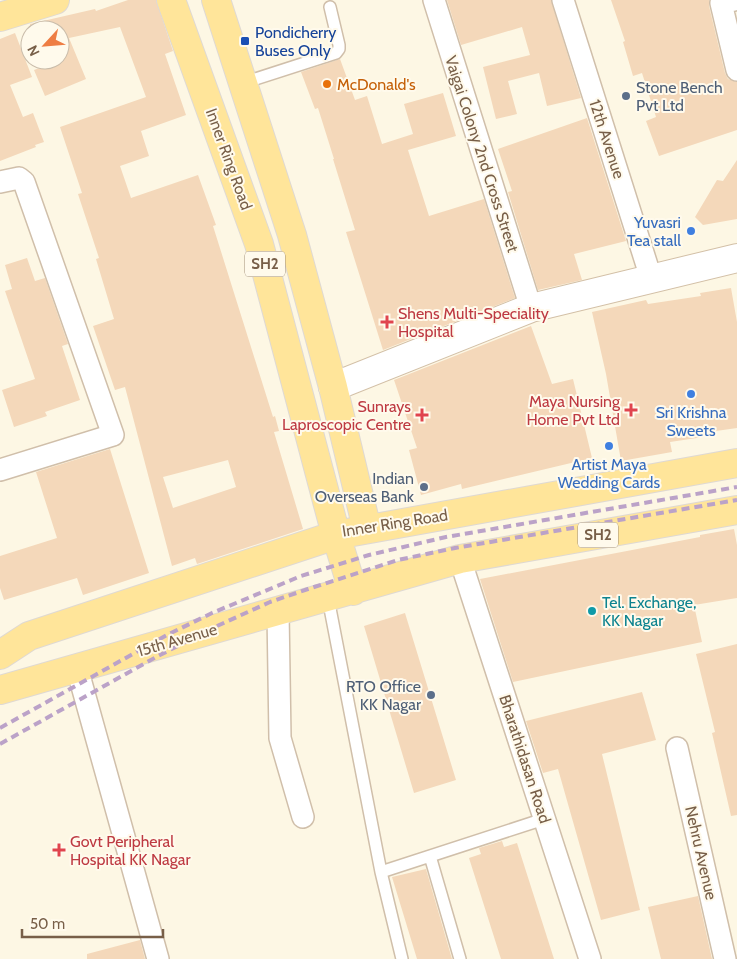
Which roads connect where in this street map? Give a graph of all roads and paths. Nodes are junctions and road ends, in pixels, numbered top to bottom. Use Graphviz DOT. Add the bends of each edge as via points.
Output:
graph roads {
  1 [pos="55,0"];
  2 [pos="171,0"];
  3 [pos="216,0"];
  4 [pos="434,0"];
  5 [pos="563,0"];
  6 [pos="725,1"];
  7 [pos="330,7"];
  8 [pos="0,17"];
  9 [pos="737,70"];
  10 [pos="243,83"];
  11 [pos="0,182"];
  12 [pos="292,235"];
  13 [pos="259,244"];
  14 [pos="737,258"];
  15 [pos="651,278"];
  16 [pos="531,308"];
  17 [pos="333,387"];
  18 [pos="737,463"];
  19 [pos="0,470"];
  20 [pos="737,510"];
  21 [pos="367,530"];
  22 [pos="336,536"];
  23 [pos="460,560"];
  24 [pos="353,591"];
  25 [pos="328,598"];
  26 [pos="278,612"];
  27 [pos="0,654"];
  28 [pos="78,668"];
  29 [pos="0,690"];
  30 [pos="677,748"];
  31 [pos="303,817"];
  32 [pos="544,819"];
  33 [pos="430,856"];
  34 [pos="380,872"];
  35 [pos="158,959"];
  36 [pos="402,959"];
  37 [pos="460,959"];
  38 [pos="590,959"];
  39 [pos="725,959"];
  1 -- 8 [label="main road"];
  2 -- 13 [label="main road, Inner Ring Road / SH2"];
  3 -- 10 [label="main road"];
  4 -- 16 [label="street, Vaigai Colony 2nd Cross Street"];
  5 -- 15 [label="street, 12th Avenue"];
  6 -- 9 [label="street"];
  7 -- 10 [label="lane" via="339,45 336,53"];
  10 -- 12 [label="main road"];
  11 -- 19 [label="street" via="19,178 24,182 113,435"];
  12 -- 13 [label="main road"];
  12 -- 17 [label="main road"];
  13 -- 22 [label="main road, Inner Ring Road / SH2"];
  14 -- 15 [label="street"];
  15 -- 16 [label="street"];
  16 -- 17 [label="street"];
  17 -- 21 [label="main road"];
  18 -- 21 [label="main road, Inner Ring Road"];
  20 -- 23 [label="main road, SH2"];
  21 -- 22 [label="main road, Inner Ring Road"];
  22 -- 24 [label="main road"];
  22 -- 27 [label="main road" via="29,636"];
  23 -- 24 [label="main road, SH2"];
  23 -- 32 [label="street, Bharathidasan Road"];
  24 -- 25 [label="main road, 15th Avenue"];
  25 -- 26 [label="main road, 15th Avenue"];
  25 -- 34 [label="lane"];
  26 -- 28 [label="main road, 15th Avenue"];
  26 -- 31 [label="street" via="280,738"];
  28 -- 29 [label="main road, 15th Avenue"];
  28 -- 35 [label="street"];
  30 -- 39 [label="street, Nehru Avenue"];
  32 -- 33 [label="lane"];
  32 -- 38 [label="street, Bharathidasan Road"];
  33 -- 34 [label="lane"];
  33 -- 37 [label="lane"];
  34 -- 36 [label="lane"];
}
